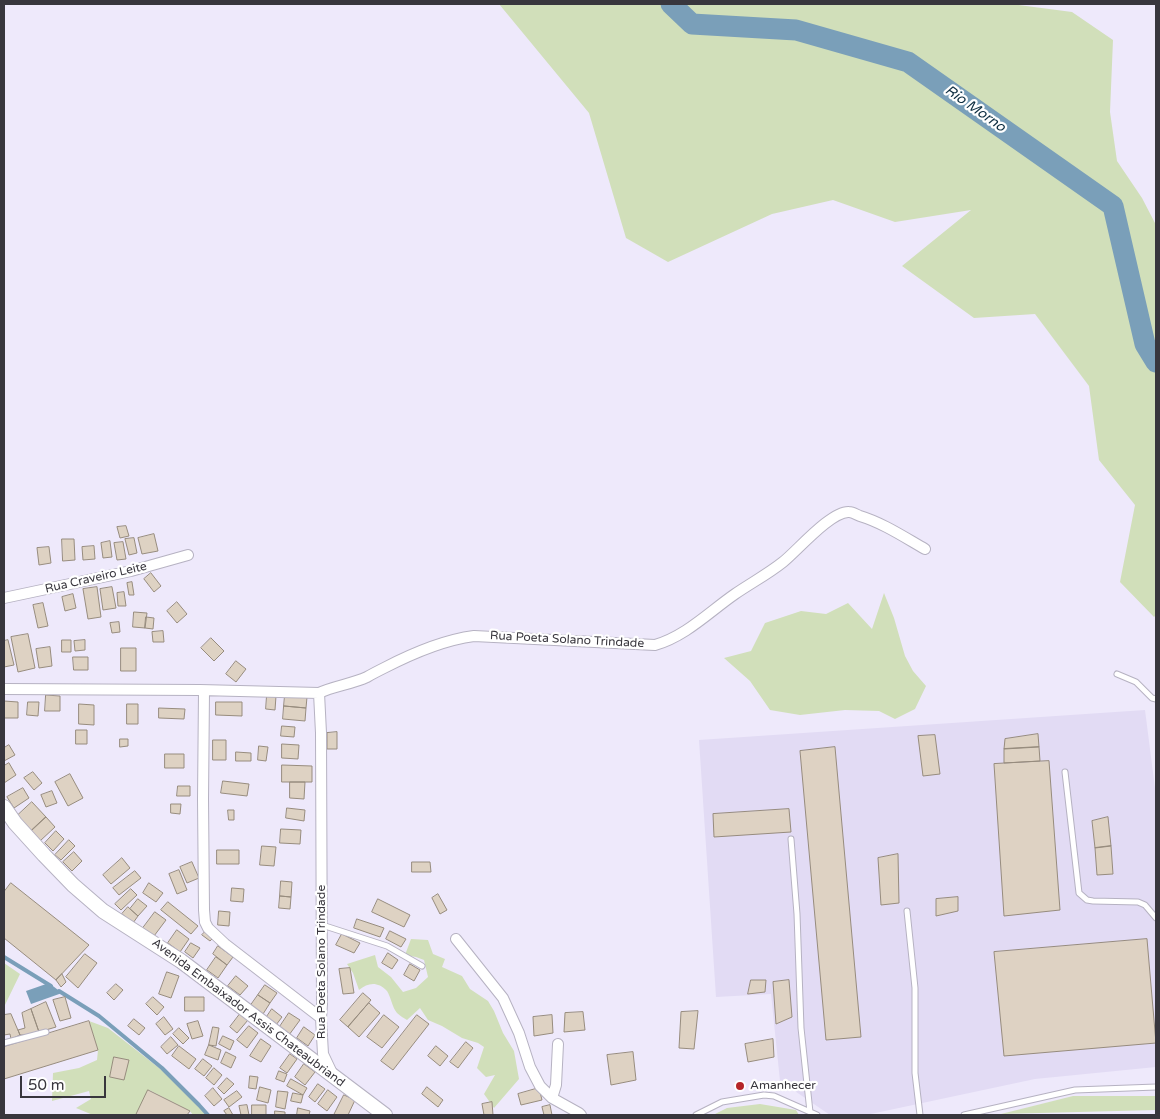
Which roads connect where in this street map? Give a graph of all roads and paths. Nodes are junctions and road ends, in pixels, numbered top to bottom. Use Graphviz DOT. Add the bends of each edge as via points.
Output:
graph roads {
  1 [pos="925,549"];
  2 [pos="188,555"];
  3 [pos="4,598"];
  4 [pos="1117,674"];
  5 [pos="4,689"];
  6 [pos="204,691"];
  7 [pos="319,693"];
  8 [pos="1156,698"];
  9 [pos="1065,772"];
  10 [pos="4,807"];
  11 [pos="791,839"];
  12 [pos="907,911"];
  13 [pos="1156,918"];
  14 [pos="322,924"];
  15 [pos="456,940"];
  16 [pos="422,966"];
  17 [pos="321,1018"];
  18 [pos="46,1032"];
  19 [pos="4,1043"];
  20 [pos="558,1044"];
  21 [pos="335,1078"];
  22 [pos="1156,1087"];
  23 [pos="552,1098"];
  24 [pos="810,1112"];
  25 [pos="385,1115"];
  26 [pos="581,1115"];
  27 [pos="696,1115"];
  28 [pos="817,1115"];
  29 [pos="920,1115"];
  30 [pos="964,1115"];
  1 -- 7 [label="street, Rua Poeta Solano Trindade" via="890,529 848,512 827,522 783,562 668,641 655,644 458,638 365,678"];
  2 -- 3 [label="street, Rua Craveiro Leite" via="131,571"];
  4 -- 8 [label="lane" via="1136,682"];
  5 -- 6 [label="street, Rua Poeta Solano Trindade"];
  6 -- 7 [label="street, Rua Poeta Solano Trindade"];
  6 -- 17 [label="street" via="205,922 225,944"];
  7 -- 14 [label="street, Rua Poeta Solano Trindade"];
  9 -- 13 [label="lane" via="1079,893 1093,901 1142,902"];
  10 -- 21 [label="main road, Avenida Embaixador Assis Chateaubriand" via="44,855 103,911 181,961"];
  11 -- 24 [label="lane" via="800,1028"];
  12 -- 29 [label="lane" via="915,988 915,1073"];
  14 -- 16 [label="lane" via="387,946"];
  14 -- 17 [label="street, Rua Poeta Solano Trindade"];
  15 -- 23 [label="street" via="503,998 530,1067 540,1086"];
  17 -- 21 [label="street, Rua Poeta Solano Trindade" via="323,1054"];
  18 -- 19 [label="lane"];
  20 -- 23 [label="street" via="556,1085"];
  21 -- 25 [label="main road, Avenida Embaixador Assis Chateaubriand"];
  22 -- 30 [label="lane" via="1075,1090"];
  23 -- 26 [label="street"];
  24 -- 27 [label="lane" via="774,1096 764,1095 722,1102"];
  24 -- 28 [label="lane"];
}
